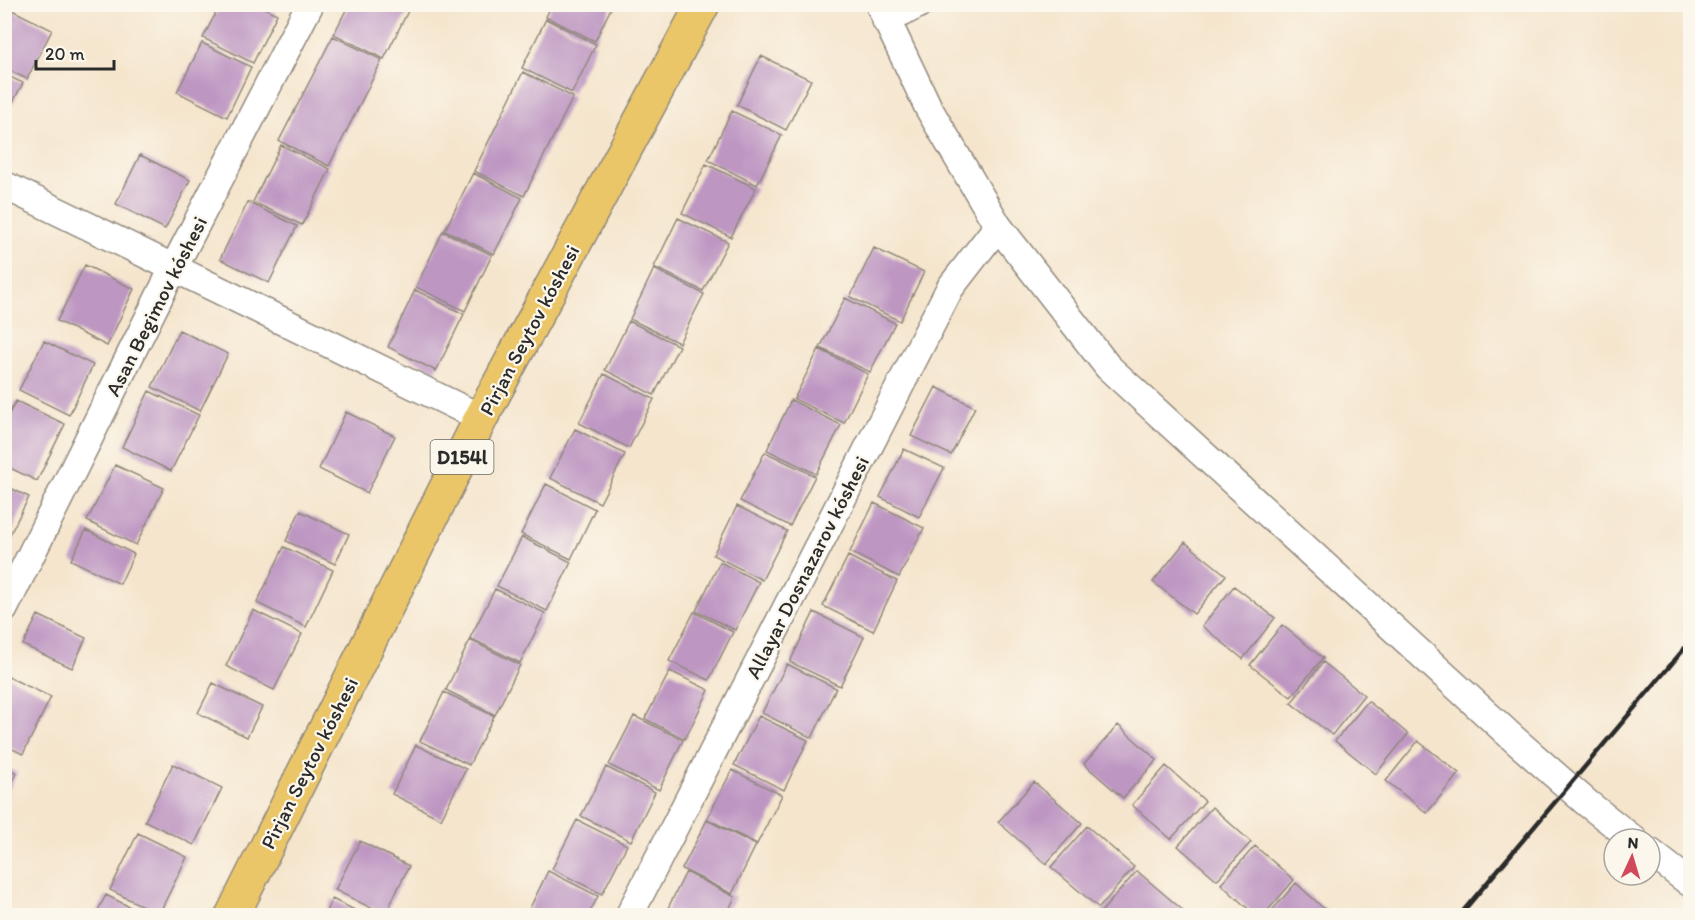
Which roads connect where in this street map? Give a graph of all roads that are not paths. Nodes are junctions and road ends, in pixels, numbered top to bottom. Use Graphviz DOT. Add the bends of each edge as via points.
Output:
graph roads {
  1 [pos="310,4"];
  2 [pos="703,4"];
  3 [pos="919,4"];
  4 [pos="883,13"];
  5 [pos="4,185"];
  6 [pos="998,226"];
  7 [pos="174,267"];
  8 [pos="481,418"];
  9 [pos="4,609"];
  10 [pos="1617,827"];
  11 [pos="1662,862"];
  12 [pos="1690,884"];
  13 [pos="232,915"];
  14 [pos="629,915"];
  1 -- 7 [label="street, Asan Begimov kóshesi"];
  2 -- 8 [label="main road, Pirjan Seytov kóshesi / D154l"];
  3 -- 4 [label="street"];
  4 -- 6 [label="street" via="929,109"];
  5 -- 7 [label="street"];
  6 -- 10 [label="street" via="1108,367 1532,755"];
  6 -- 14 [label="street, Allayar Dosnazarov kóshesi" via="950,288"];
  7 -- 8 [label="street"];
  7 -- 9 [label="street, Asan Begimov kóshesi"];
  8 -- 13 [label="main road, Pirjan Seytov kóshesi / D154l"];
  11 -- 12 [label="street"];
}
